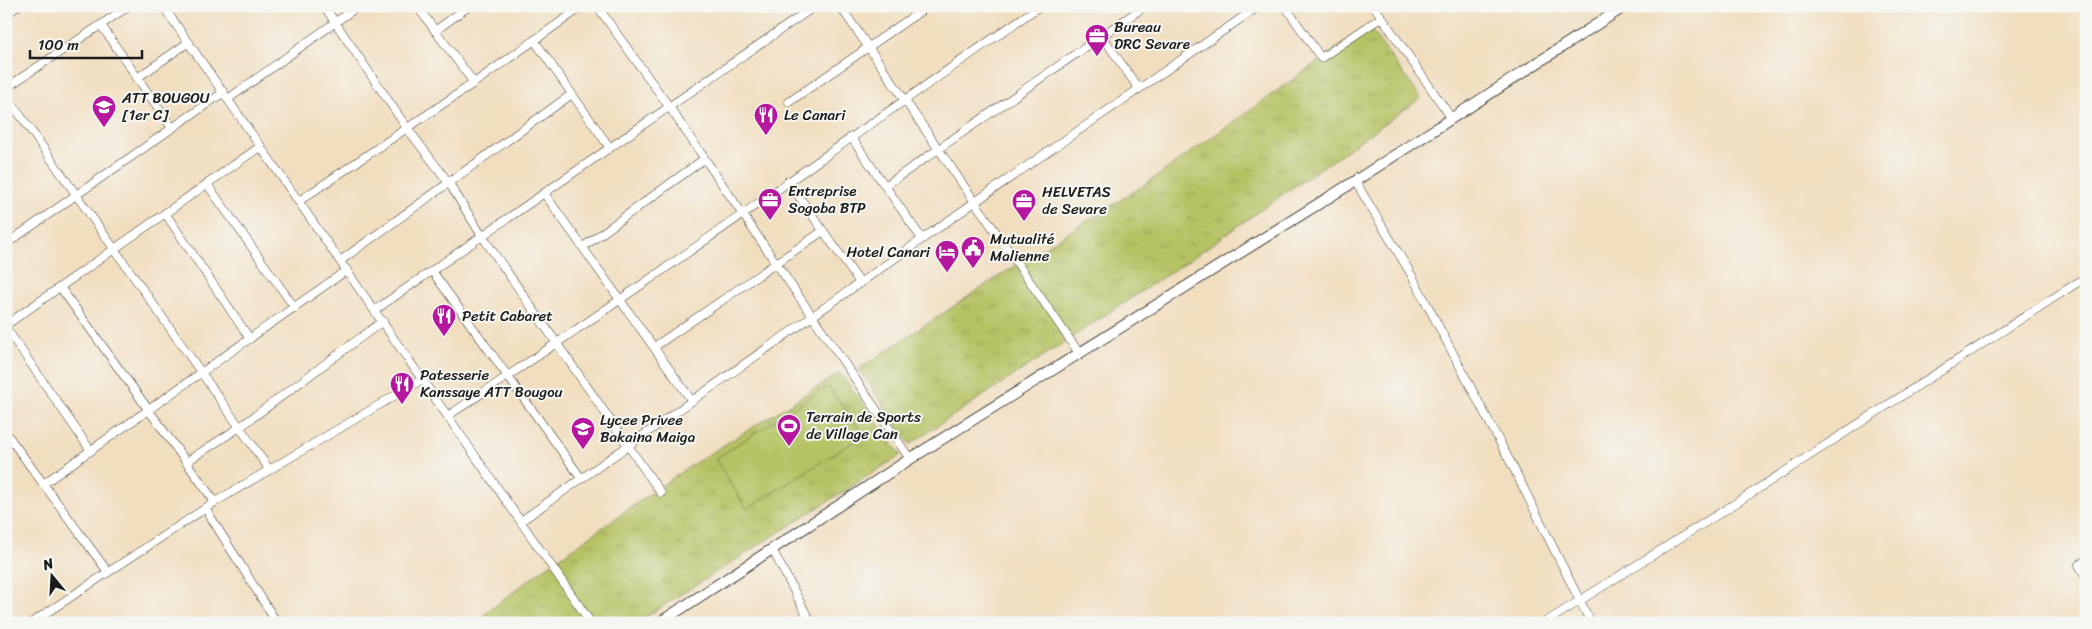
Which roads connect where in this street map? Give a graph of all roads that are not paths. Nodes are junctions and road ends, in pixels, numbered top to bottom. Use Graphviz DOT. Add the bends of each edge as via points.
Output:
graph roads {
  1 [pos="18,6"];
  2 [pos="128,6"];
  3 [pos="163,6"];
  4 [pos="324,6"];
  5 [pos="358,6"];
  6 [pos="416,6"];
  7 [pos="469,6"];
  8 [pos="583,6"];
  9 [pos="597,6"];
  10 [pos="814,6"];
  11 [pos="840,6"];
  12 [pos="928,6"];
  13 [pos="1040,6"];
  14 [pos="1144,6"];
  15 [pos="1259,6"];
  16 [pos="1285,6"];
  17 [pos="1374,6"];
  18 [pos="1625,6"];
  19 [pos="6,14"];
  20 [pos="1382,17"];
  21 [pos="335,22"];
  22 [pos="101,25"];
  23 [pos="435,31"];
  24 [pos="1102,36"];
  25 [pos="534,40"];
  26 [pos="189,42"];
  27 [pos="869,47"];
  28 [pos="137,78"];
  29 [pos="474,83"];
  30 [pos="6,88"];
  31 [pos="1139,89"];
  32 [pos="224,92"];
  33 [pos="572,94"];
  34 [pos="6,95"];
  35 [pos="228,99"];
  36 [pos="904,99"];
  37 [pos="789,102"];
  38 [pos="670,108"];
  39 [pos="1452,119"];
  40 [pos="172,128"];
  41 [pos="407,128"];
  42 [pos="851,137"];
  43 [pos="261,146"];
  44 [pos="610,148"];
  45 [pos="938,150"];
  46 [pos="704,159"];
  47 [pos="788,181"];
  48 [pos="1354,181"];
  49 [pos="449,183"];
  50 [pos="207,184"];
  51 [pos="885,186"];
  52 [pos="544,193"];
  53 [pos="76,195"];
  54 [pos="300,201"];
  55 [pos="975,202"];
  56 [pos="165,213"];
  57 [pos="741,214"];
  58 [pos="823,231"];
  59 [pos="482,236"];
  60 [pos="922,239"];
  61 [pos="6,244"];
  62 [pos="583,247"];
  63 [pos="114,249"];
  64 [pos="340,261"];
  65 [pos="775,264"];
  66 [pos="347,270"];
  67 [pos="432,270"];
  68 [pos="2086,277"];
  69 [pos="860,283"];
  70 [pos="60,287"];
  71 [pos="622,300"];
  72 [pos="295,308"];
  73 [pos="375,310"];
  74 [pos="812,317"];
  75 [pos="383,321"];
  76 [pos="6,326"];
  77 [pos="250,339"];
  78 [pos="558,344"];
  79 [pos="654,347"];
  80 [pos="1079,353"];
  81 [pos="203,372"];
  82 [pos="507,377"];
  83 [pos="423,378"];
  84 [pos="692,401"];
  85 [pos="149,410"];
  86 [pos="449,415"];
  87 [pos="240,427"];
  88 [pos="6,433"];
  89 [pos="628,446"];
  90 [pos="91,451"];
  91 [pos="910,459"];
  92 [pos="186,462"];
  93 [pos="269,469"];
  94 [pos="581,478"];
  95 [pos="43,484"];
  96 [pos="661,494"];
  97 [pos="215,502"];
  98 [pos="205,508"];
  99 [pos="521,520"];
  100 [pos="772,549"];
  101 [pos="2086,560"];
  102 [pos="108,572"];
  103 [pos="2086,577"];
  104 [pos="1579,600"];
  105 [pos="31,623"];
  106 [pos="277,623"];
  107 [pos="592,623"];
  108 [pos="659,623"];
  109 [pos="811,623"];
  110 [pos="1544,623"];
  111 [pos="1591,623"];
  1 -- 19 [label="street"];
  2 -- 22 [label="street"];
  3 -- 26 [label="street"];
  4 -- 21 [label="street"];
  5 -- 21 [label="street"];
  6 -- 23 [label="street"];
  7 -- 23 [label="street"];
  8 -- 25 [label="street"];
  9 -- 38 [label="street"];
  10 -- 38 [label="street"];
  11 -- 27 [label="street"];
  12 -- 27 [label="street"];
  13 -- 36 [label="street"];
  14 -- 24 [label="street"];
  15 -- 31 [label="street"];
  16 -- 20 [label="street" via="1321,58"];
  17 -- 20 [label="street"];
  18 -- 39 [label="main road"];
  20 -- 39 [label="street"];
  21 -- 35 [label="street"];
  21 -- 41 [label="street"];
  22 -- 28 [label="street"];
  22 -- 30 [label="street"];
  23 -- 29 [label="street"];
  24 -- 31 [label="street"];
  24 -- 45 [label="street"];
  25 -- 29 [label="street"];
  25 -- 33 [label="street"];
  26 -- 28 [label="street"];
  26 -- 32 [label="street"];
  27 -- 36 [label="street"];
  27 -- 37 [label="street"];
  28 -- 40 [label="street"];
  29 -- 41 [label="street"];
  31 -- 55 [label="street"];
  32 -- 35 [label="street"];
  32 -- 40 [label="street"];
  33 -- 44 [label="street"];
  33 -- 49 [label="street"];
  34 -- 53 [label="street"];
  35 -- 43 [label="street"];
  36 -- 42 [label="street"];
  36 -- 45 [label="street"];
  38 -- 44 [label="street"];
  38 -- 46 [label="street"];
  39 -- 48 [label="main road"];
  40 -- 53 [label="street"];
  41 -- 49 [label="street"];
  41 -- 54 [label="street"];
  42 -- 47 [label="street"];
  42 -- 51 [label="street"];
  43 -- 50 [label="street"];
  43 -- 54 [label="street"];
  44 -- 52 [label="street"];
  45 -- 51 [label="street"];
  45 -- 55 [label="street"];
  46 -- 57 [label="street"];
  46 -- 62 [label="street"];
  47 -- 57 [label="street"];
  47 -- 58 [label="street"];
  48 -- 80 [label="main road"];
  48 -- 104 [label="street" via="1411,274"];
  49 -- 59 [label="street"];
  49 -- 64 [label="street"];
  50 -- 56 [label="street"];
  50 -- 72 [label="street"];
  51 -- 60 [label="street"];
  52 -- 59 [label="street"];
  52 -- 62 [label="street"];
  53 -- 61 [label="street"];
  53 -- 63 [label="street"];
  54 -- 64 [label="street"];
  55 -- 60 [label="street"];
  55 -- 80 [label="street"];
  56 -- 63 [label="street"];
  56 -- 77 [label="street"];
  57 -- 65 [label="street"];
  57 -- 71 [label="street"];
  58 -- 65 [label="street"];
  58 -- 69 [label="street"];
  59 -- 67 [label="street"];
  59 -- 78 [label="street"];
  60 -- 69 [label="street"];
  62 -- 71 [label="street"];
  63 -- 70 [label="street"];
  63 -- 81 [label="street"];
  64 -- 66 [label="street"];
  65 -- 74 [label="street"];
  65 -- 79 [label="street"];
  66 -- 72 [label="street"];
  66 -- 73 [label="street"];
  67 -- 73 [label="street"];
  67 -- 82 [label="street"];
  68 -- 104 [label="street"];
  69 -- 74 [label="street"];
  70 -- 76 [label="street"];
  70 -- 85 [label="street"];
  71 -- 78 [label="street"];
  71 -- 79 [label="street"];
  72 -- 77 [label="street"];
  73 -- 75 [label="street"];
  74 -- 84 [label="street"];
  74 -- 91 [label="street"];
  75 -- 83 [label="street"];
  75 -- 87 [label="street"];
  76 -- 90 [label="street"];
  77 -- 81 [label="street"];
  78 -- 82 [label="street"];
  78 -- 89 [label="street"];
  79 -- 84 [label="street"];
  80 -- 91 [label="main road"];
  81 -- 85 [label="street"];
  81 -- 87 [label="street"];
  82 -- 86 [label="street"];
  82 -- 94 [label="street"];
  83 -- 86 [label="street"];
  83 -- 93 [label="street"];
  84 -- 89 [label="street"];
  85 -- 90 [label="street"];
  85 -- 92 [label="street"];
  86 -- 99 [label="street"];
  87 -- 92 [label="street"];
  87 -- 93 [label="street"];
  88 -- 95 [label="street"];
  89 -- 94 [label="street"];
  89 -- 96 [label="street"];
  90 -- 95 [label="street"];
  91 -- 100 [label="main road"];
  92 -- 97 [label="street"];
  93 -- 97 [label="street"];
  94 -- 99 [label="street"];
  95 -- 102 [label="street"];
  97 -- 98 [label="street"];
  98 -- 102 [label="street"];
  98 -- 106 [label="street"];
  99 -- 107 [label="street"];
  100 -- 108 [label="main road"];
  100 -- 109 [label="street"];
  101 -- 103 [label="street" via="2080,564"];
  102 -- 105 [label="street"];
  104 -- 110 [label="street"];
  104 -- 111 [label="street"];
}
